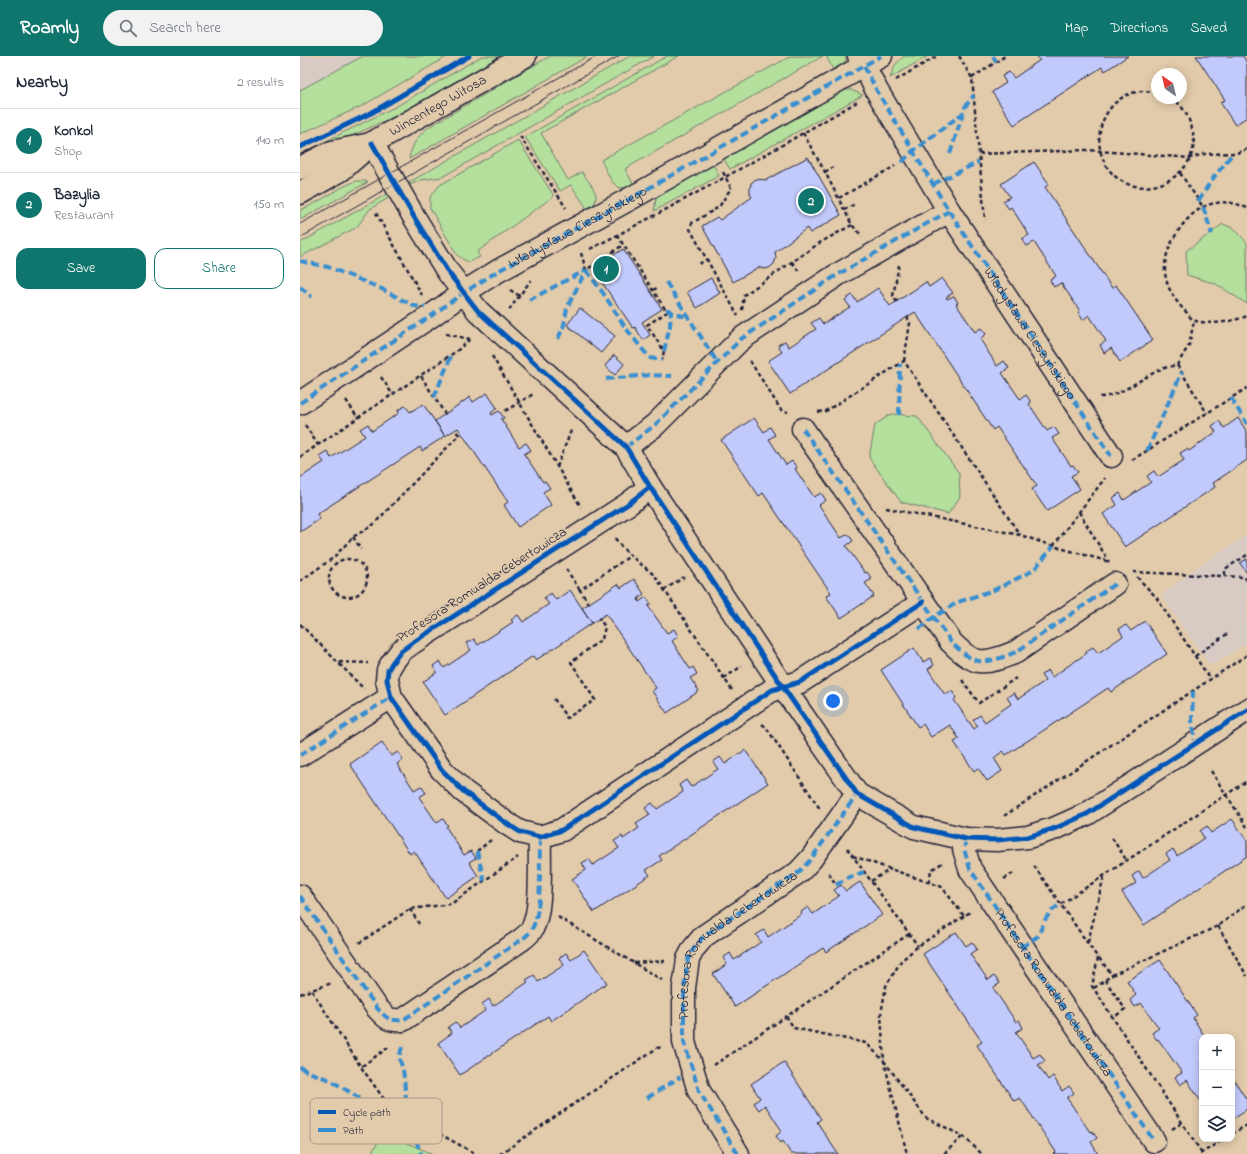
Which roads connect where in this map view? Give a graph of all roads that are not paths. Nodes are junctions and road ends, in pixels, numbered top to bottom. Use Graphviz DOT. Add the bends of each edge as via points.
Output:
graph roads {
  1 [pos="525,56"];
  2 [pos="868,59"];
  3 [pos="372,143"];
  4 [pos="300,168"];
  5 [pos="300,193"];
  6 [pos="949,211"];
  7 [pos="463,293"];
  8 [pos="300,403"];
  9 [pos="804,418"];
  10 [pos="626,447"];
  11 [pos="1116,464"];
  12 [pos="650,487"];
  13 [pos="1123,572"];
  14 [pos="923,602"];
  15 [pos="782,687"];
  16 [pos="383,702"];
  17 [pos="1247,710"];
  18 [pos="300,755"];
  19 [pos="857,794"];
  20 [pos="966,839"];
  21 [pos="540,846"];
  22 [pos="300,896"];
  23 [pos="1154,1141"];
  24 [pos="738,1154"];
  1 -- 3 [label="street, Wincentego Witosa"];
  2 -- 6 [label="street, Władysława Cieszyńskiego" via="877,91"];
  2 -- 7 [label="street, Władysława Cieszyńskiego"];
  3 -- 4 [label="street, Wincentego Witosa" via="332,152"];
  3 -- 5 [label="street, Wincentego Witosa" via="341,170"];
  3 -- 7 [label="street" via="414,217"];
  6 -- 10 [label="street" via="837,275 746,336 655,425"];
  6 -- 11 [label="street, Władysława Cieszyńskiego"];
  7 -- 8 [label="street, Władysława Cieszyńskiego"];
  7 -- 10 [label="street" via="478,311"];
  9 -- 14 [label="street" via="864,516"];
  10 -- 12 [label="street"];
  12 -- 15 [label="street"];
  12 -- 16 [label="street, Profesora Romualda Cebertowicza" via="628,504 401,651 388,670"];
  13 -- 14 [label="street" via="1016,652 999,659 979,661 961,652"];
  14 -- 15 [label="street" via="800,682"];
  15 -- 19 [label="street"];
  15 -- 21 [label="street" via="772,690"];
  16 -- 18 [label="street"];
  16 -- 21 [label="street, Profesora Romualda Cebertowicza" via="458,787"];
  17 -- 20 [label="street" via="1087,814 1028,837"];
  19 -- 20 [label="street" via="914,828"];
  19 -- 24 [label="street, Profesora Romualda Cebertowicza" via="799,872 704,936 688,960 684,988 684,1042 692,1074 699,1091"];
  20 -- 23 [label="street, Profesora Romualda Cebertowicza" via="964,849 970,869"];
  21 -- 22 [label="street" via="538,911 532,931 403,1020 392,1021 377,1008"];
}
